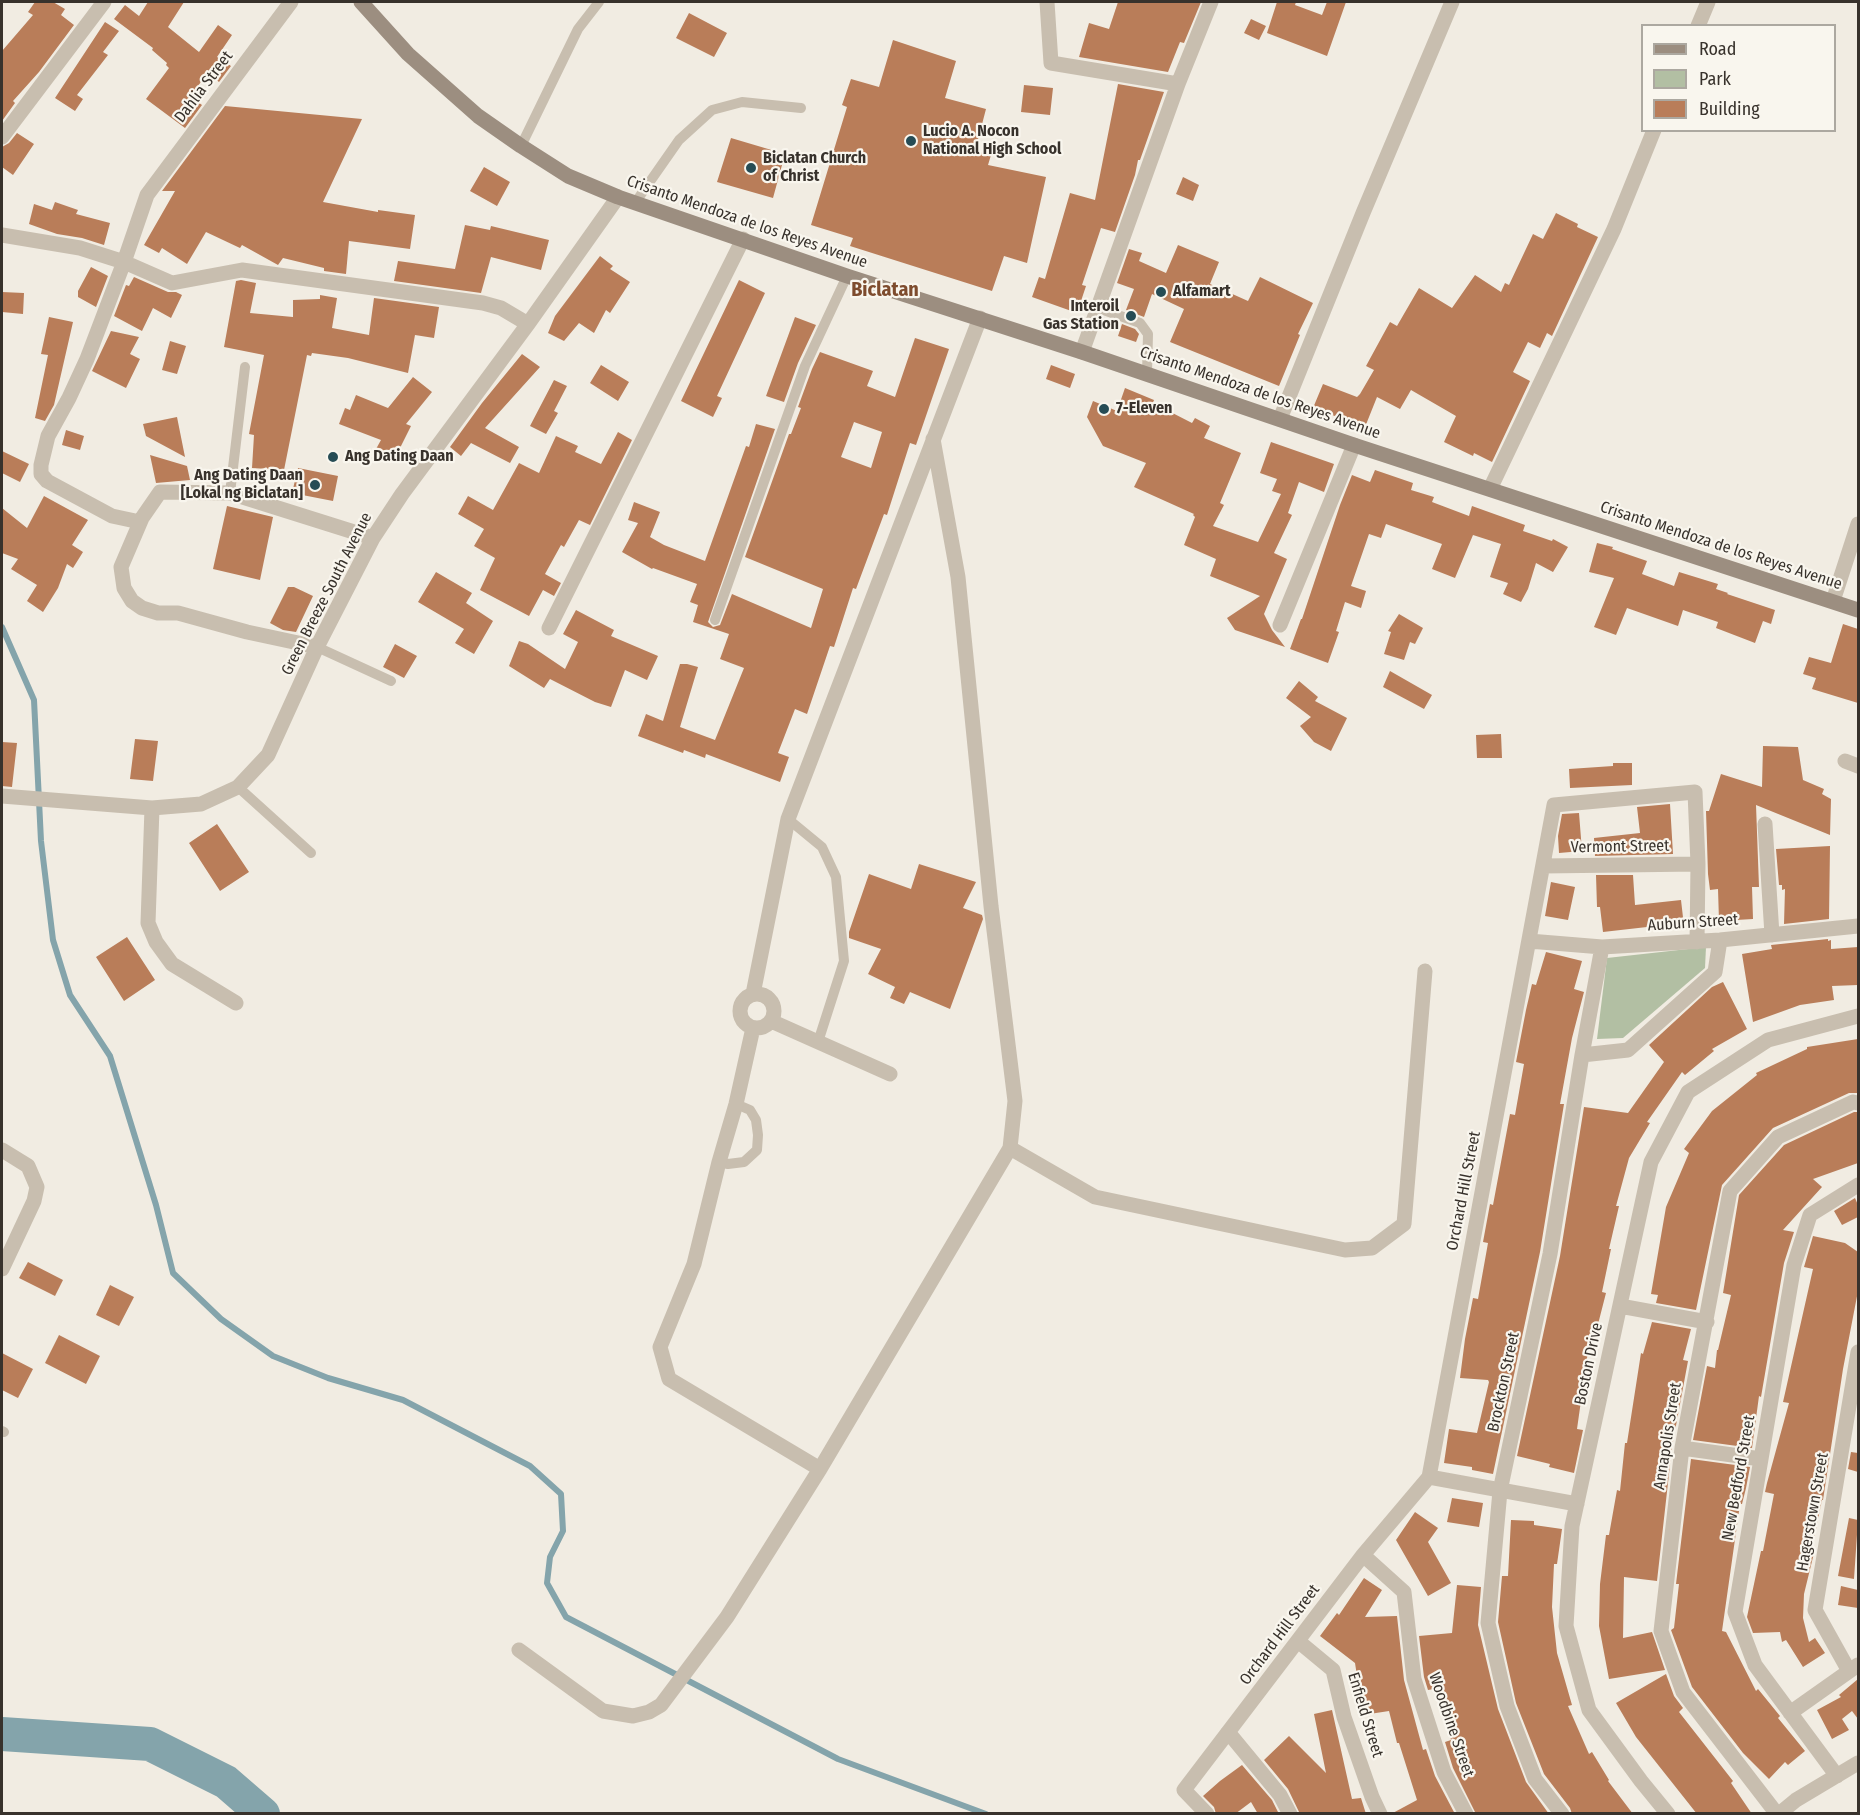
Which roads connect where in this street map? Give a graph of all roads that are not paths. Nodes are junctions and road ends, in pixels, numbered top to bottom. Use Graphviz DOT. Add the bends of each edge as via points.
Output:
graph roads {
  1 [pos="104,2"];
  2 [pos="291,2"];
  3 [pos="361,2"];
  4 [pos="599,2"];
  5 [pos="1047,2"];
  6 [pos="1211,2"];
  7 [pos="1452,2"];
  8 [pos="1708,2"];
  9 [pos="1699,24"];
  10 [pos="1178,84"];
  11 [pos="801,108"];
  12 [pos="1653,132"];
  13 [pos="2,137"];
  14 [pos="521,146"];
  15 [pos="618,197"];
  16 [pos="635,203"];
  17 [pos="2,235"];
  18 [pos="743,239"];
  19 [pos="124,262"];
  20 [pos="847,276"];
  21 [pos="1098,308"];
  22 [pos="980,318"];
  23 [pos="528,324"];
  24 [pos="1082,352"];
  25 [pos="245,367"];
  26 [pos="1147,374"];
  27 [pos="1280,419"];
  28 [pos="933,439"];
  29 [pos="1354,445"];
  30 [pos="1490,489"];
  31 [pos="230,493"];
  32 [pos="141,522"];
  33 [pos="1858,524"];
  34 [pos="373,538"];
  35 [pos="1833,602"];
  36 [pos="1858,610"];
  37 [pos="715,620"];
  38 [pos="1280,625"];
  39 [pos="549,628"];
  40 [pos="317,647"];
  41 [pos="391,681"];
  42 [pos="237,787"];
  43 [pos="6,797"];
  44 [pos="152,808"];
  45 [pos="788,819"];
  46 [pos="1765,824"];
  47 [pos="311,853"];
  48 [pos="1698,864"];
  49 [pos="1543,866"];
  50 [pos="1858,926"];
  51 [pos="1772,935"];
  52 [pos="1720,940"];
  53 [pos="1529,941"];
  54 [pos="1697,942"];
  55 [pos="1602,947"];
  56 [pos="1425,971"];
  57 [pos="753,994"];
  58 [pos="236,1003"];
  59 [pos="1858,1016"];
  60 [pos="771,1021"];
  61 [pos="753,1028"];
  62 [pos="818,1042"];
  63 [pos="1582,1055"];
  64 [pos="890,1074"];
  65 [pos="1858,1103"];
  66 [pos="736,1104"];
  67 [pos="1010,1148"];
  68 [pos="2,1150"];
  69 [pos="719,1162"];
  70 [pos="1858,1185"];
  71 [pos="2,1269"];
  72 [pos="1620,1306"];
  73 [pos="1707,1322"];
  74 [pos="1858,1352"];
  75 [pos="1682,1448"];
  76 [pos="1761,1459"];
  77 [pos="820,1469"];
  78 [pos="1429,1477"];
  79 [pos="1500,1491"];
  80 [pos="1577,1504"];
  81 [pos="1363,1555"];
  82 [pos="1298,1641"];
  83 [pos="519,1650"];
  84 [pos="1854,1668"];
  85 [pos="1790,1713"];
  86 [pos="1228,1732"];
  87 [pos="1858,1763"];
  88 [pos="1837,1776"];
  89 [pos="1207,1814"];
  90 [pos="1290,1814"];
  91 [pos="1380,1814"];
  92 [pos="1466,1814"];
  93 [pos="1562,1814"];
  94 [pos="1668,1814"];
  95 [pos="1778,1814"];
  1 -- 13 [label="street"];
  2 -- 19 [label="street, Dahlia Street" via="147,195"];
  3 -- 14 [label="main road, Crisanto Mendoza de los Reyes Avenue" via="415,61 478,116"];
  4 -- 14 [label="lane" via="578,29"];
  5 -- 10 [label="street" via="1051,63"];
  6 -- 10 [label="street"];
  7 -- 27 [label="street"];
  8 -- 9 [label="street"];
  10 -- 21 [label="street"];
  11 -- 16 [label="lane" via="742,102 712,110 679,140"];
  12 -- 30 [label="street" via="1614,229"];
  14 -- 15 [label="main road, Crisanto Mendoza de los Reyes Avenue" via="568,176"];
  15 -- 16 [label="main road, Crisanto Mendoza de los Reyes Avenue"];
  15 -- 23 [label="street, Green Breeze South Avenue"];
  16 -- 18 [label="main road, Crisanto Mendoza de los Reyes Avenue"];
  17 -- 19 [label="street" via="80,248"];
  18 -- 20 [label="main road, Crisanto Mendoza de los Reyes Avenue"];
  18 -- 39 [label="street"];
  19 -- 23 [label="street" via="172,283 242,270 483,303 501,308"];
  19 -- 32 [label="street, Dahlia Street" via="87,359 48,436 40,465 47,481 106,513"];
  20 -- 22 [label="main road, Crisanto Mendoza de los Reyes Avenue"];
  20 -- 37 [label="lane" via="805,366"];
  21 -- 24 [label="street"];
  21 -- 26 [label="lane" via="1140,323 1148,334"];
  22 -- 24 [label="main road, Crisanto Mendoza de los Reyes Avenue"];
  22 -- 28 [label="street"];
  23 -- 34 [label="street, Green Breeze South Avenue"];
  24 -- 26 [label="main road, Crisanto Mendoza de los Reyes Avenue"];
  25 -- 31 [label="lane"];
  26 -- 27 [label="main road, Crisanto Mendoza de los Reyes Avenue"];
  27 -- 29 [label="main road, Crisanto Mendoza de los Reyes Avenue"];
  28 -- 45 [label="street"];
  28 -- 67 [label="street" via="958,577 1015,1101"];
  29 -- 30 [label="main road, Crisanto Mendoza de los Reyes Avenue"];
  29 -- 38 [label="street"];
  30 -- 35 [label="main road, Crisanto Mendoza de los Reyes Avenue"];
  31 -- 32 [label="street" via="160,492"];
  31 -- 34 [label="street"];
  32 -- 40 [label="street" via="121,567 124,588 132,601 158,613 178,613"];
  33 -- 35 [label="street"];
  34 -- 40 [label="street, Green Breeze South Avenue"];
  35 -- 36 [label="main road, Crisanto Mendoza de los Reyes Avenue"];
  40 -- 41 [label="lane"];
  40 -- 42 [label="street, Green Breeze South Avenue" via="268,755"];
  42 -- 44 [label="street, Green Breeze South Avenue" via="201,804"];
  42 -- 47 [label="lane"];
  43 -- 44 [label="street, Green Breeze South Avenue"];
  44 -- 58 [label="street" via="148,923 156,942 172,964"];
  45 -- 57 [label="street"];
  45 -- 62 [label="lane" via="822,846 836,877 844,961"];
  46 -- 51 [label="street"];
  48 -- 49 [label="street, Vermont Street"];
  48 -- 49 [label="street, Orchard Hill Street" via="1695,792 1554,805"];
  48 -- 54 [label="street, Orchard Hill Street"];
  49 -- 53 [label="street, Orchard Hill Street"];
  50 -- 51 [label="street, Auburn Street"];
  51 -- 52 [label="street, Auburn Street"];
  52 -- 54 [label="street, Auburn Street"];
  52 -- 63 [label="street" via="1715,972 1628,1050"];
  53 -- 55 [label="street, Auburn Street"];
  53 -- 78 [label="street, Orchard Hill Street"];
  54 -- 55 [label="street, Auburn Street"];
  55 -- 63 [label="street, Brockton Street"];
  56 -- 67 [label="street" via="1404,1224 1372,1248 1345,1250 1095,1197"];
  57 -- 60 [label="street" via="767,996 772,1002"];
  57 -- 61 [label="street" via="739,1011"];
  59 -- 72 [label="street, Boston Drive" via="1768,1040 1688,1092 1651,1162"];
  60 -- 61 [label="street"];
  60 -- 62 [label="street"];
  61 -- 66 [label="street"];
  62 -- 64 [label="street"];
  63 -- 79 [label="street, Brockton Street" via="1550,1254"];
  65 -- 73 [label="street, Annapolis Street" via="1778,1137 1730,1191"];
  66 -- 69 [label="street"];
  66 -- 69 [label="lane" via="750,1110 756,1120 757,1150 744,1162"];
  67 -- 77 [label="street"];
  68 -- 71 [label="street" via="28,1166 37,1187"];
  69 -- 77 [label="street" via="694,1264 660,1347 669,1379"];
  70 -- 76 [label="street, New Bedford Street" via="1810,1215 1794,1265"];
  72 -- 73 [label="street"];
  72 -- 80 [label="street, Boston Drive"];
  73 -- 75 [label="street, Annapolis Street"];
  74 -- 84 [label="street, Hagerstown Street" via="1815,1610"];
  75 -- 76 [label="street"];
  75 -- 95 [label="street, Annapolis Street" via="1661,1631 1683,1692"];
  76 -- 85 [label="street, New Bedford Street" via="1735,1612 1755,1665"];
  77 -- 83 [label="street" via="727,1617 661,1705 633,1716 603,1711"];
  78 -- 79 [label="street"];
  78 -- 81 [label="street, Orchard Hill Street"];
  79 -- 80 [label="street"];
  79 -- 93 [label="street, Brockton Street" via="1488,1623 1507,1706 1535,1779"];
  80 -- 94 [label="street, Boston Drive" via="1572,1526 1566,1626 1589,1710"];
  81 -- 82 [label="street, Orchard Hill Street"];
  81 -- 92 [label="street, Woodbine Street" via="1404,1592 1414,1679 1444,1772"];
  82 -- 86 [label="street, Orchard Hill Street"];
  82 -- 91 [label="street, Enfield Street" via="1333,1670 1344,1717"];
  84 -- 85 [label="street"];
  85 -- 88 [label="street, New Bedford Street"];
  86 -- 89 [label="street, Orchard Hill Street" via="1184,1790"];
  86 -- 90 [label="street" via="1280,1795"];
  87 -- 88 [label="street"];
  88 -- 95 [label="street"];
}
